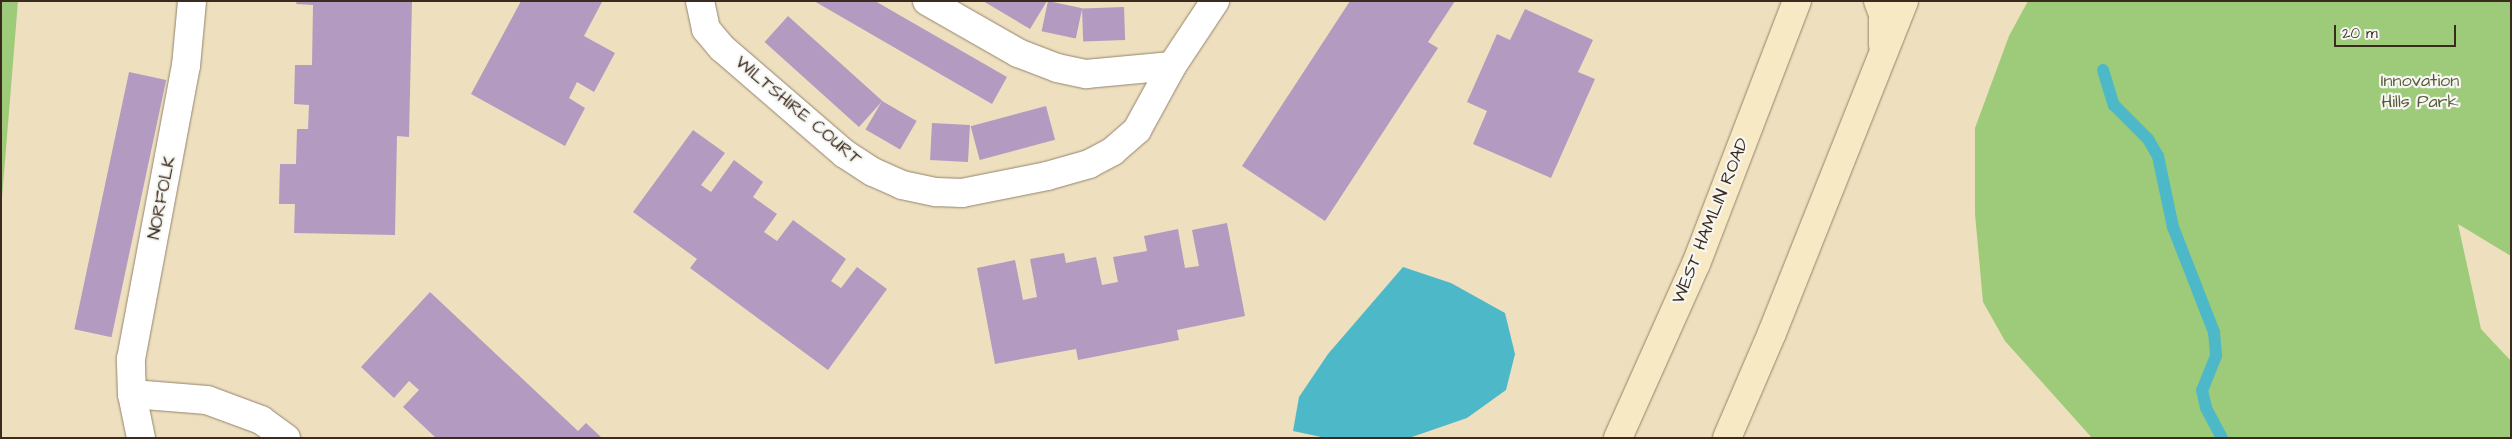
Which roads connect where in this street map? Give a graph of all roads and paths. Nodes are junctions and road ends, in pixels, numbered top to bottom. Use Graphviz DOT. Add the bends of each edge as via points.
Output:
graph roads {
  1 [pos="192,1"];
  2 [pos="700,1"];
  3 [pos="927,1"];
  4 [pos="1215,1"];
  5 [pos="1798,1"];
  6 [pos="1878,1"];
  7 [pos="1904,1"];
  8 [pos="1884,54"];
  9 [pos="1172,66"];
  10 [pos="132,394"];
  11 [pos="141,438"];
  12 [pos="286,438"];
  13 [pos="1618,438"];
  14 [pos="1727,438"];
  1 -- 10 [label="street, NORFOLK" via="186,66 131,359"];
  2 -- 9 [label="street, WILTSHIRE COURT" via="706,29 722,48 846,154 873,172 902,185 936,192 962,193 1089,164 1113,151 1137,130"];
  3 -- 9 [label="street" via="1018,53 1057,68 1086,74"];
  4 -- 9 [label="street, WILTSHIRE COURT"];
  5 -- 13 [label="main road, WEST HAMLIN ROAD" via="1696,264"];
  6 -- 8 [label="main road" via="1883,14"];
  7 -- 8 [label="main road"];
  8 -- 14 [label="main road"];
  10 -- 11 [label="street, NORFOLK"];
  10 -- 12 [label="street" via="207,400 261,420"];
}
